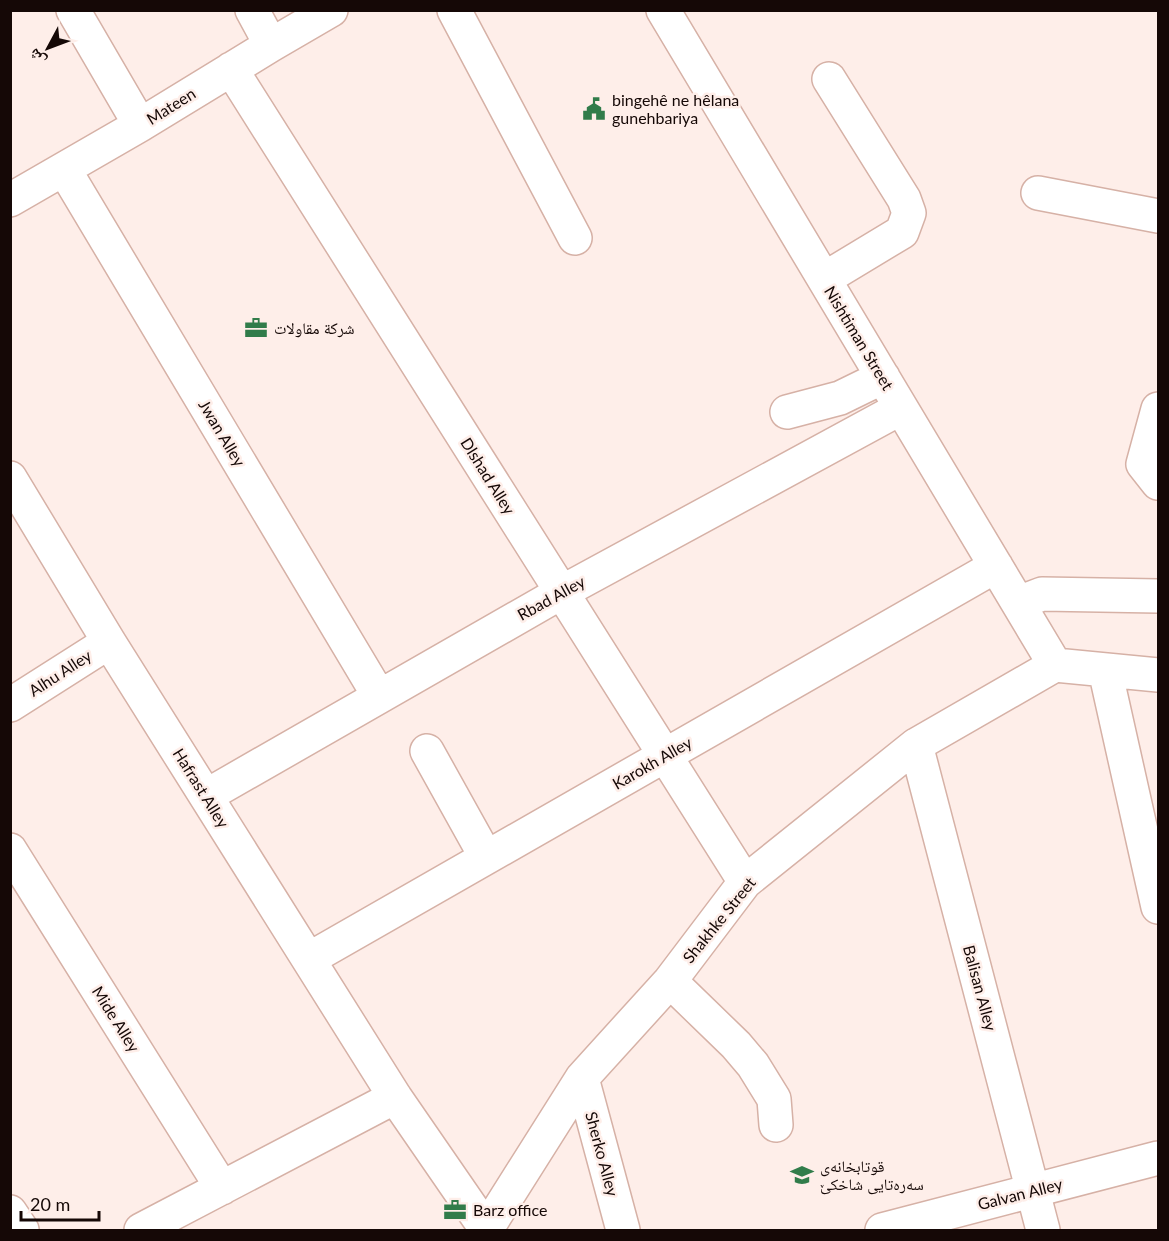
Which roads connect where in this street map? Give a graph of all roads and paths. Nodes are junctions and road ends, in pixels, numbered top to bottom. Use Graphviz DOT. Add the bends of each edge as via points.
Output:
graph roads {
  1 [pos="73,10"];
  2 [pos="252,10"];
  3 [pos="331,10"];
  4 [pos="454,10"];
  5 [pos="663,10"];
  6 [pos="271,45"];
  7 [pos="231,69"];
  8 [pos="829,79"];
  9 [pos="140,125"];
  10 [pos="64,169"];
  11 [pos="1038,193"];
  12 [pos="10,200"];
  13 [pos="1158,216"];
  14 [pos="575,238"];
  15 [pos="824,279"];
  16 [pos="883,377"];
  17 [pos="901,408"];
  18 [pos="1158,409"];
  19 [pos="786,412"];
  20 [pos="10,478"];
  21 [pos="1158,483"];
  22 [pos="996,566"];
  23 [pos="562,592"];
  24 [pos="1158,596"];
  25 [pos="1018,603"];
  26 [pos="109,642"];
  27 [pos="1055,665"];
  28 [pos="1105,670"];
  29 [pos="1158,675"];
  30 [pos="380,696"];
  31 [pos="10,705"];
  32 [pos="916,745"];
  33 [pos="427,752"];
  34 [pos="665,755"];
  35 [pos="206,796"];
  36 [pos="10,850"];
  37 [pos="486,857"];
  38 [pos="745,882"];
  39 [pos="1158,908"];
  40 [pos="309,959"];
  41 [pos="670,981"];
  42 [pos="582,1078"];
  43 [pos="395,1097"];
  44 [pos="776,1125"];
  45 [pos="1158,1158"];
  46 [pos="222,1188"];
  47 [pos="1034,1191"];
  48 [pos="10,1212"];
  49 [pos="22,1230"];
  50 [pos="141,1230"];
  51 [pos="486,1230"];
  52 [pos="623,1230"];
  53 [pos="882,1230"];
  54 [pos="1043,1230"];
  1 -- 9 [label="street"];
  2 -- 6 [label="street"];
  3 -- 6 [label="street, Mateen"];
  4 -- 14 [label="street"];
  5 -- 15 [label="street, Nishtiman Street"];
  6 -- 7 [label="street, Mateen"];
  7 -- 9 [label="street, Mateen"];
  7 -- 23 [label="street, Dlshad Alley"];
  8 -- 15 [label="street" via="909,213 902,232"];
  9 -- 10 [label="street, Mateen"];
  10 -- 12 [label="street, Mateen"];
  10 -- 30 [label="street, Jwan Alley"];
  11 -- 13 [label="street"];
  15 -- 16 [label="street, Nishtiman Street"];
  16 -- 17 [label="street, Nishtiman Street"];
  16 -- 19 [label="street" via="840,398"];
  17 -- 22 [label="street, Nishtiman Street"];
  17 -- 23 [label="street, Rbad Alley"];
  18 -- 21 [label="street" via="1143,464"];
  20 -- 26 [label="street, Hafrast Alley"];
  22 -- 25 [label="street, Nishtiman Street"];
  22 -- 34 [label="street, Karokh Alley"];
  23 -- 30 [label="street, Rbad Alley"];
  23 -- 34 [label="street, Dlshad Alley"];
  24 -- 25 [label="street" via="1042,594"];
  25 -- 27 [label="street, Nishtiman Street"];
  26 -- 31 [label="street, Alhu Alley"];
  26 -- 35 [label="street, Hafrast Alley"];
  27 -- 28 [label="street"];
  27 -- 32 [label="street, Shakhke Street"];
  28 -- 29 [label="street"];
  28 -- 39 [label="street"];
  30 -- 35 [label="street, Rbad Alley"];
  32 -- 38 [label="street, Shakhke Street"];
  32 -- 47 [label="street, Balisan Alley"];
  33 -- 37 [label="street"];
  34 -- 37 [label="street, Karokh Alley"];
  34 -- 38 [label="street, Dlshad Alley"];
  35 -- 40 [label="street, Hafrast Alley"];
  36 -- 46 [label="street, Mide Alley"];
  37 -- 40 [label="street, Karokh Alley"];
  38 -- 41 [label="street, Shakhke Street"];
  40 -- 43 [label="street, Hafrast Alley"];
  41 -- 42 [label="street, Shakhke Street"];
  41 -- 44 [label="street" via="753,1065 774,1099"];
  42 -- 51 [label="street, Shakhke Street"];
  42 -- 52 [label="street, Sherko Alley"];
  43 -- 46 [label="street"];
  43 -- 51 [label="street, Hafrast Alley"];
  45 -- 47 [label="street, Galvan Alley"];
  46 -- 50 [label="street"];
  47 -- 53 [label="street, Galvan Alley"];
  47 -- 54 [label="street, Balisan Alley"];
  48 -- 49 [label="street"];
}
